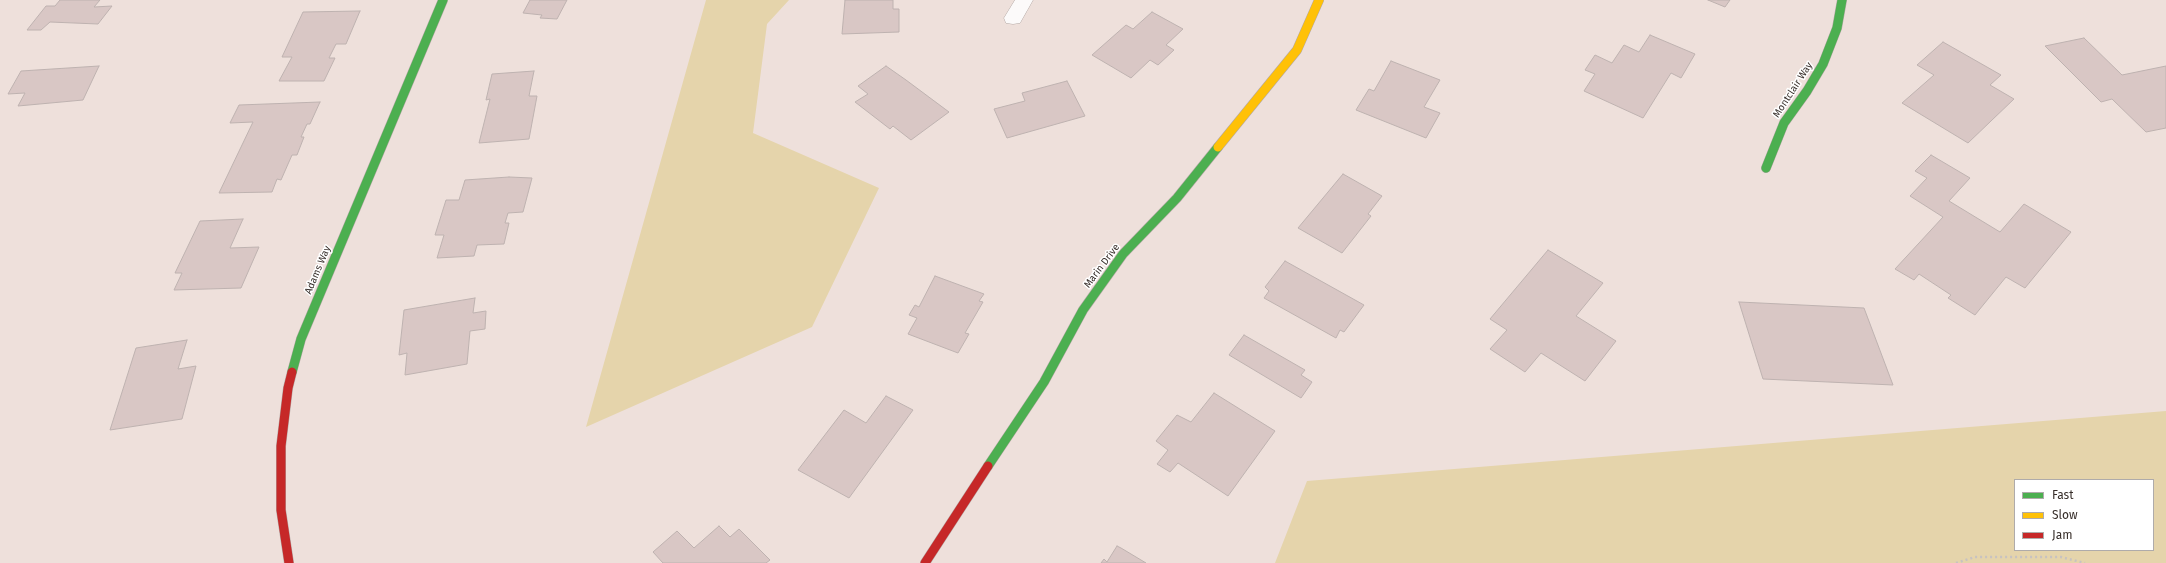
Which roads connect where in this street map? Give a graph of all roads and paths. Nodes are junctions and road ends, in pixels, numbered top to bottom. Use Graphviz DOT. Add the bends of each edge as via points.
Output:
graph roads {
  1 [pos="443,0"];
  2 [pos="1024,0"];
  3 [pos="1319,0"];
  4 [pos="1842,0"];
  5 [pos="1013,18"];
  6 [pos="1766,168"];
  7 [pos="289,563"];
  8 [pos="925,563"];
  9 [pos="1956,563"];
  10 [pos="2085,563"];
  1 -- 7 [label="street, Adams Way" via="301,339 288,388 281,446 281,510"];
  2 -- 5 [label="street"];
  3 -- 8 [label="street, Marin Drive" via="1297,50 1177,198 1123,254 1083,310 1044,382"];
  4 -- 6 [label="street, Montclair Way" via="1837,28 1823,64 1784,123"];
  9 -- 10 [label="path" via="1975,557 2061,557"];
}
